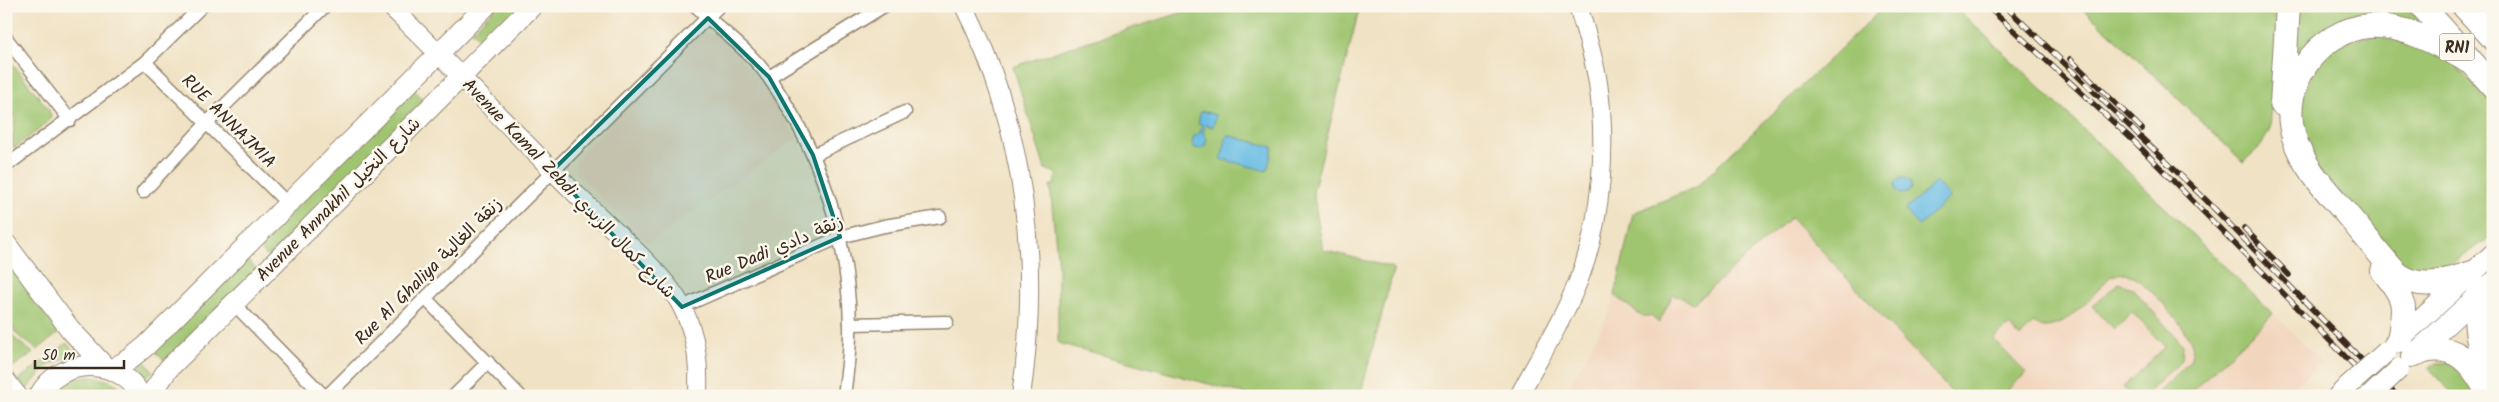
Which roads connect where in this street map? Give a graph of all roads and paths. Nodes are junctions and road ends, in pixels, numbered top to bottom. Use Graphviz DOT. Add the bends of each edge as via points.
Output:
graph roads {
  1 [pos="325,6"];
  2 [pos="390,6"];
  3 [pos="486,6"];
  4 [pos="532,6"];
  5 [pos="696,6"];
  6 [pos="719,6"];
  7 [pos="884,6"];
  8 [pos="964,6"];
  9 [pos="1578,6"];
  10 [pos="2288,6"];
  11 [pos="2422,6"];
  12 [pos="2464,6"];
  13 [pos="2476,6"];
  14 [pos="194,9"];
  15 [pos="708,18"];
  16 [pos="2490,34"];
  17 [pos="6,38"];
  18 [pos="439,53"];
  19 [pos="2469,61"];
  20 [pos="145,62"];
  21 [pos="462,76"];
  22 [pos="769,77"];
  23 [pos="2493,86"];
  24 [pos="905,112"];
  25 [pos="70,120"];
  26 [pos="207,123"];
  27 [pos="813,155"];
  28 [pos="6,166"];
  29 [pos="552,171"];
  30 [pos="142,192"];
  31 [pos="288,204"];
  32 [pos="940,217"];
  33 [pos="840,237"];
  34 [pos="6,244"];
  35 [pos="2493,254"];
  36 [pos="2481,284"];
  37 [pos="426,299"];
  38 [pos="234,304"];
  39 [pos="682,307"];
  40 [pos="947,322"];
  41 [pos="850,324"];
  42 [pos="2399,353"];
  43 [pos="488,362"];
  44 [pos="108,368"];
  45 [pos="2493,379"];
  46 [pos="6,382"];
  47 [pos="2343,391"];
  48 [pos="17,396"];
  49 [pos="39,396"];
  50 [pos="141,396"];
  51 [pos="150,396"];
  52 [pos="325,396"];
  53 [pos="454,396"];
  54 [pos="520,396"];
  55 [pos="698,396"];
  56 [pos="844,396"];
  57 [pos="1021,396"];
  58 [pos="1519,396"];
  59 [pos="2370,396"];
  60 [pos="2490,396"];
  1 -- 26 [label="street"];
  2 -- 18 [label="street, Avenue Kamal Zebdi شارع كمال الزبدي"];
  3 -- 18 [label="main road, Avenue Annakhil شارع النخيل"];
  4 -- 21 [label="main road, Avenue Annakhil شارع النخيل"];
  5 -- 15 [label="street"];
  6 -- 15 [label="street, Rue Al Ghaliya زنقة الغالية"];
  7 -- 22 [label="street"];
  8 -- 57 [label="street" via="1001,96 1026,214 1029,317"];
  9 -- 58 [label="street" via="1590,42 1598,84 1601,166 1596,222 1570,301"];
  10 -- 42 [label="highway" via="2282,89 2283,131 2288,151 2306,181 2397,288 2403,304"];
  11 -- 19 [label="highway, RN1"];
  12 -- 16 [label="highway, RN1"];
  13 -- 16 [label="highway"];
  14 -- 20 [label="street"];
  15 -- 22 [label="street"];
  15 -- 29 [label="street, Rue Al Ghaliya زنقة الغالية"];
  17 -- 25 [label="street"];
  18 -- 21 [label="street, Avenue Kamal Zebdi شارع كمال الزبدي"];
  18 -- 31 [label="main road, Avenue Annakhil شارع النخيل"];
  19 -- 23 [label="highway, RN1"];
  19 -- 36 [label="highway" via="2411,34 2384,27 2354,29 2327,42 2308,60 2294,87 2291,119 2293,136 2309,166 2396,273 2406,280 2424,284"];
  20 -- 25 [label="street"];
  20 -- 26 [label="street, RUE ANNAJMIA"];
  21 -- 29 [label="street, Avenue Kamal Zebdi شارع كمال الزبدي"];
  21 -- 38 [label="main road, Avenue Annakhil شارع النخيل"];
  22 -- 27 [label="street"];
  24 -- 27 [label="street"];
  25 -- 28 [label="street"];
  26 -- 30 [label="street"];
  26 -- 31 [label="street, RUE ANNAJMIA"];
  27 -- 33 [label="street"];
  29 -- 37 [label="street, Rue Al Ghaliya زنقة الغالية"];
  29 -- 39 [label="street, Avenue Kamal Zebdi شارع كمال الزبدي" via="656,273"];
  31 -- 44 [label="main road, Avenue Annakhil شارع النخيل" via="146,346 130,359"];
  32 -- 33 [label="street, Rue Dadi زنقة دادي"];
  33 -- 39 [label="street, Rue Dadi زنقة دادي"];
  33 -- 41 [label="street"];
  34 -- 44 [label="main road" via="70,329"];
  35 -- 36 [label="main road"];
  36 -- 42 [label="main road"];
  36 -- 45 [label="highway" via="2475,310 2478,340"];
  37 -- 43 [label="street"];
  37 -- 52 [label="street, Rue Al Ghaliya زنقة الغالية"];
  38 -- 51 [label="main road, Avenue Annakhil شارع النخيل" via="168,369"];
  38 -- 52 [label="street"];
  39 -- 55 [label="street, Avenue Kamal Zebdi شارع كمال الزبدي" via="697,350"];
  40 -- 41 [label="street"];
  41 -- 56 [label="street"];
  42 -- 47 [label="main road, bridge"];
  42 -- 59 [label="main road, bridge"];
  42 -- 60 [label="highway" via="2426,349 2454,352 2475,371"];
  43 -- 53 [label="street"];
  43 -- 54 [label="street"];
  44 -- 49 [label="main road" via="88,365 70,368 55,376"];
  44 -- 50 [label="main road" via="126,378"];
  46 -- 48 [label="main road"];
}
